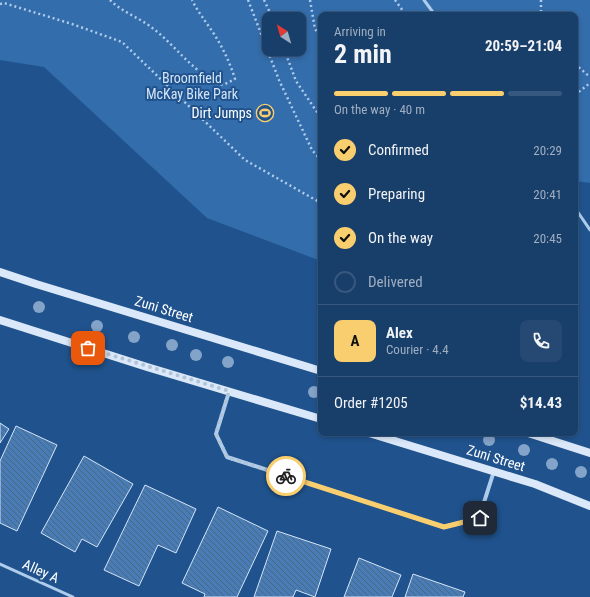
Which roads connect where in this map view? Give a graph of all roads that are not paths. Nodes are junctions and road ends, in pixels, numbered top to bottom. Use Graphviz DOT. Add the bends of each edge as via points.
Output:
graph roads {
  1 [pos="424,0"];
  2 [pos="433,12"];
  3 [pos="578,212"];
  4 [pos="590,230"];
  5 [pos="0,272"];
  6 [pos="0,320"];
  7 [pos="318,369"];
  8 [pos="229,391"];
  9 [pos="318,418"];
  10 [pos="380,436"];
  11 [pos="538,436"];
  12 [pos="590,453"];
  13 [pos="494,471"];
  14 [pos="590,506"];
  15 [pos="0,564"];
  16 [pos="73,597"];
  1 -- 2 [label="lane"];
  3 -- 4 [label="lane"];
  5 -- 7 [label="main road, Zuni Street"];
  6 -- 8 [label="main road"];
  8 -- 9 [label="main road"];
  8 -- 13 [label="street" via="216,434 227,457 444,527 480,518"];
  10 -- 13 [label="main road, Zuni Street"];
  11 -- 12 [label="main road"];
  13 -- 14 [label="main road, Zuni Street"];
  15 -- 16 [label="lane, Alley A"];
}
